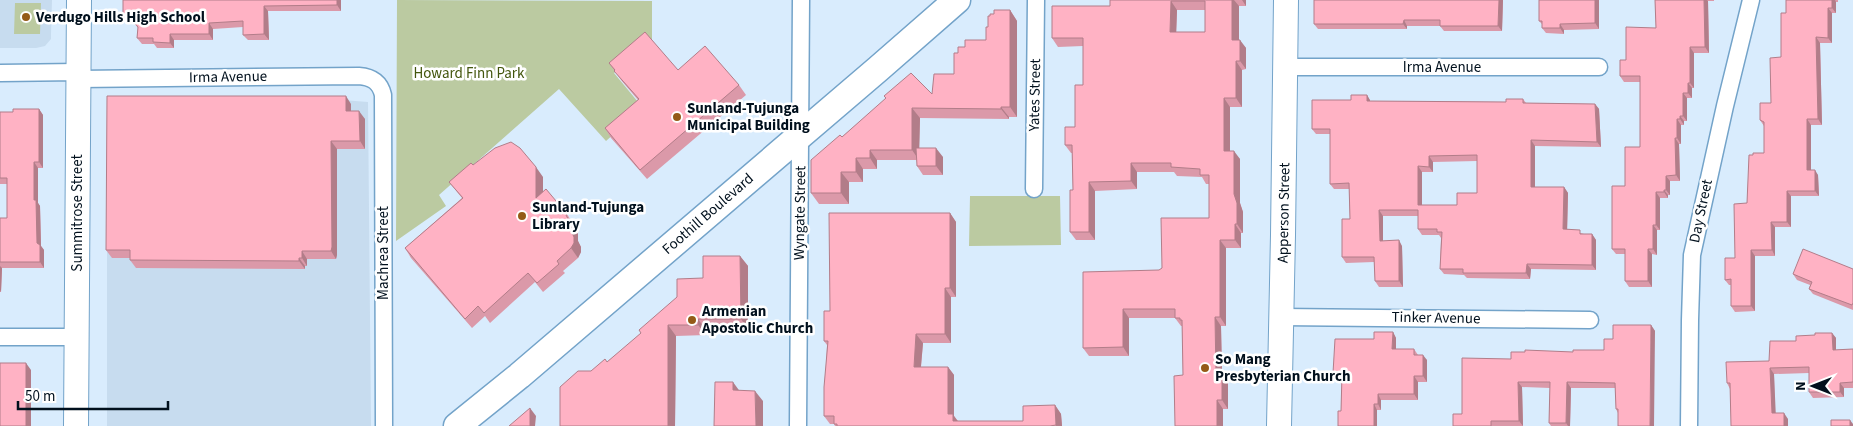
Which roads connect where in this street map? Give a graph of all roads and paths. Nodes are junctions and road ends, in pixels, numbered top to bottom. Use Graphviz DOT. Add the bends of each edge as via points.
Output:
graph roads {
  1 [pos="79,0"];
  2 [pos="801,0"];
  3 [pos="957,0"];
  4 [pos="1036,0"];
  5 [pos="1286,0"];
  6 [pos="1751,0"];
  7 [pos="1286,67"];
  8 [pos="1599,67"];
  9 [pos="0,73"];
  10 [pos="78,76"];
  11 [pos="377,82"];
  12 [pos="800,135"];
  13 [pos="1034,189"];
  14 [pos="1282,317"];
  15 [pos="1590,320"];
  16 [pos="0,337"];
  17 [pos="77,337"];
  18 [pos="76,426"];
  19 [pos="384,426"];
  20 [pos="457,426"];
  21 [pos="798,426"];
  22 [pos="1279,426"];
  23 [pos="1690,426"];
  1 -- 10 [label="street, Summitrose Street"];
  2 -- 12 [label="street, Wyngate Street"];
  3 -- 12 [label="main road, Foothill Boulevard"];
  4 -- 13 [label="street, Yates Street"];
  5 -- 7 [label="street, Apperson Street"];
  6 -- 23 [label="street, Day Street" via="1692,255"];
  7 -- 8 [label="street, Irma Avenue"];
  7 -- 14 [label="street, Apperson Street"];
  9 -- 10 [label="street, Irma Avenue"];
  10 -- 11 [label="street, Irma Avenue" via="359,76"];
  10 -- 17 [label="street, Summitrose Street"];
  11 -- 19 [label="street, Machrea Street" via="383,96"];
  12 -- 20 [label="main road, Foothill Boulevard"];
  12 -- 21 [label="street, Wyngate Street"];
  14 -- 15 [label="street, Tinker Avenue"];
  14 -- 22 [label="street, Apperson Street"];
  16 -- 17 [label="street"];
  17 -- 18 [label="street, Summitrose Street"];
}
